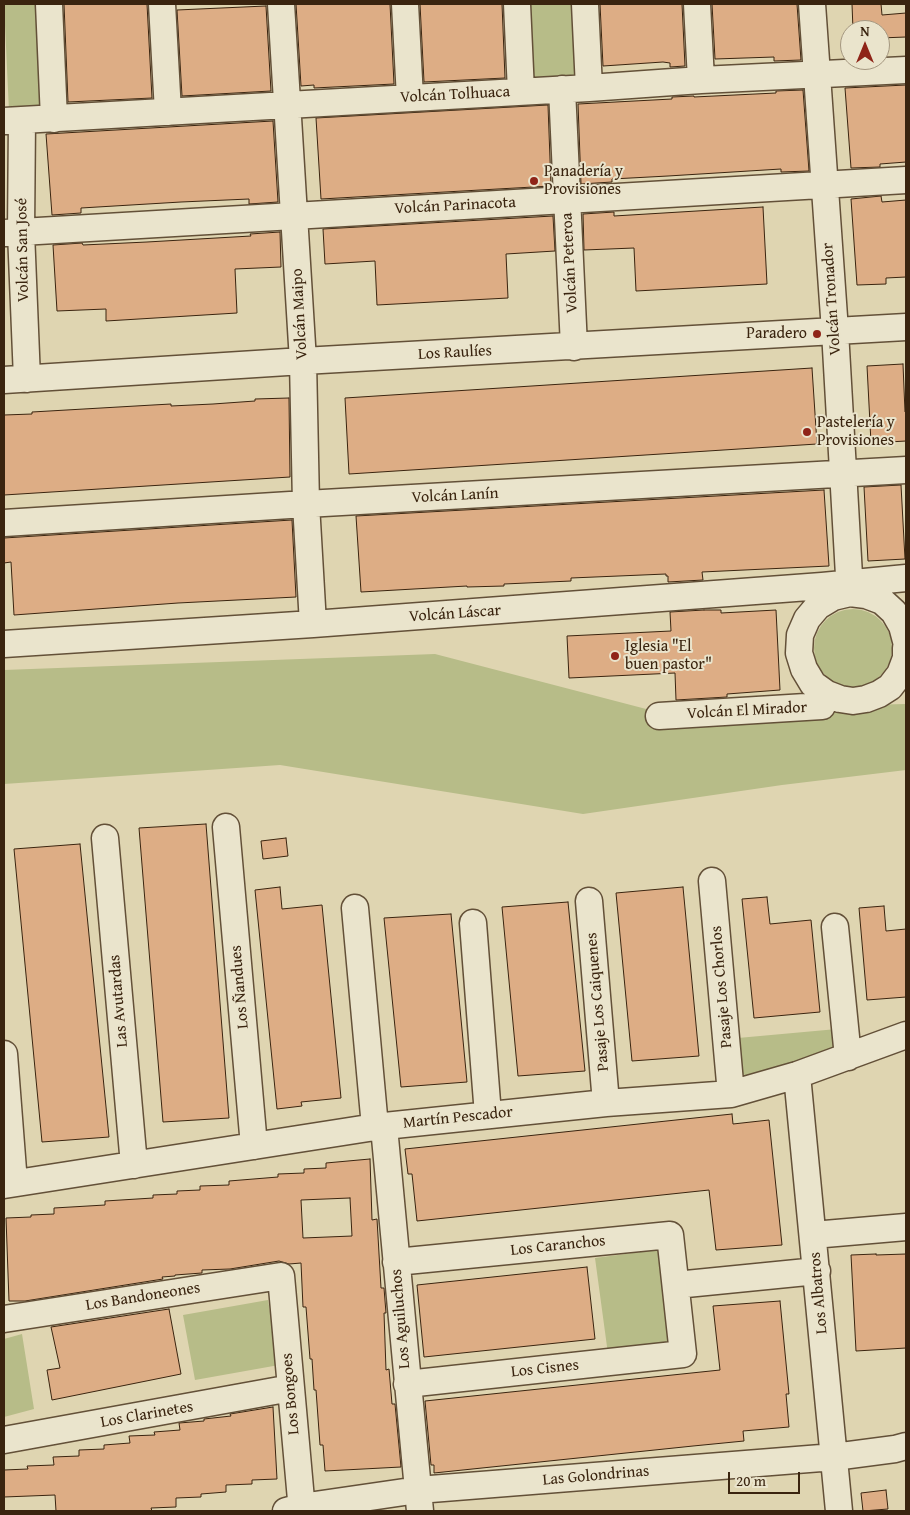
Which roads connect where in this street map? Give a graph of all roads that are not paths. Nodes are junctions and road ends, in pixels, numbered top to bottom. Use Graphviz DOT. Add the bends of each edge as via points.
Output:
graph roads {
  1 [pos="49,4"];
  2 [pos="162,4"];
  3 [pos="281,4"];
  4 [pos="405,4"];
  5 [pos="517,4"];
  6 [pos="585,4"];
  7 [pos="697,4"];
  8 [pos="812,4"];
  9 [pos="906,70"];
  10 [pos="817,75"];
  11 [pos="701,80"];
  12 [pos="589,88"];
  13 [pos="562,89"];
  14 [pos="521,92"];
  15 [pos="410,98"];
  16 [pos="287,105"];
  17 [pos="168,112"];
  18 [pos="54,119"];
  19 [pos="13,121"];
  20 [pos="906,180"];
  21 [pos="824,185"];
  22 [pos="567,200"];
  23 [pos="294,215"];
  24 [pos="12,232"];
  25 [pos="906,327"];
  26 [pos="835,331"];
  27 [pos="574,346"];
  28 [pos="302,361"];
  29 [pos="15,379"];
  30 [pos="906,470"];
  31 [pos="843,474"];
  32 [pos="306,504"];
  33 [pos="4,524"];
  34 [pos="906,578"];
  35 [pos="850,588"];
  36 [pos="313,624"];
  37 [pos="906,641"];
  38 [pos="4,644"];
  39 [pos="906,648"];
  40 [pos="898,692"];
  41 [pos="827,694"];
  42 [pos="659,716"];
  43 [pos="226,827"];
  44 [pos="105,838"];
  45 [pos="712,881"];
  46 [pos="589,901"];
  47 [pos="355,908"];
  48 [pos="473,923"];
  49 [pos="835,927"];
  50 [pos="906,1035"];
  51 [pos="4,1054"];
  52 [pos="848,1057"];
  53 [pos="797,1075"];
  54 [pos="731,1094"];
  55 [pos="606,1103"];
  56 [pos="488,1115"];
  57 [pos="380,1127"];
  58 [pos="254,1146"];
  59 [pos="134,1164"];
  60 [pos="9,1184"];
  61 [pos="906,1227"];
  62 [pos="813,1235"];
  63 [pos="396,1262"];
  64 [pos="817,1271"];
  65 [pos="281,1276"];
  66 [pos="676,1285"];
  67 [pos="4,1318"];
  68 [pos="683,1354"];
  69 [pos="407,1384"];
  70 [pos="290,1388"];
  71 [pos="4,1440"];
  72 [pos="906,1446"];
  73 [pos="834,1456"];
  74 [pos="419,1501"];
  75 [pos="296,1510"];
  76 [pos="840,1511"];
  1 -- 18 [label="street"];
  2 -- 17 [label="street"];
  3 -- 16 [label="street, Volcán Maipo"];
  4 -- 15 [label="street"];
  5 -- 14 [label="street"];
  6 -- 12 [label="street"];
  7 -- 11 [label="street"];
  8 -- 10 [label="street, Volcán Tronador"];
  9 -- 10 [label="street, Volcán Tolhuaca"];
  10 -- 11 [label="street, Volcán Tolhuaca"];
  10 -- 21 [label="street, Volcán Tronador"];
  11 -- 12 [label="street, Volcán Tolhuaca"];
  12 -- 13 [label="street, Volcán Tolhuaca"];
  13 -- 14 [label="street, Volcán Tolhuaca"];
  13 -- 22 [label="street, Volcán Peteroa"];
  14 -- 15 [label="street, Volcán Tolhuaca"];
  15 -- 16 [label="street, Volcán Tolhuaca"];
  16 -- 17 [label="street, Volcán Tolhuaca"];
  16 -- 23 [label="street, Volcán Maipo"];
  17 -- 18 [label="street, Volcán Tolhuaca"];
  18 -- 19 [label="street, Volcán Tolhuaca"];
  19 -- 24 [label="street, Volcán San José"];
  20 -- 21 [label="street, Volcán Parinacota"];
  21 -- 22 [label="street, Volcán Parinacota"];
  21 -- 26 [label="street, Volcán Tronador"];
  22 -- 23 [label="street, Volcán Parinacota"];
  22 -- 27 [label="street, Volcán Peteroa"];
  23 -- 24 [label="street, Volcán Parinacota"];
  23 -- 28 [label="street, Volcán Maipo"];
  24 -- 29 [label="street, Volcán San José"];
  25 -- 26 [label="street, Los Raulíes"];
  26 -- 27 [label="street, Los Raulíes"];
  26 -- 31 [label="street, Volcán Tronador"];
  27 -- 28 [label="street, Los Raulíes"];
  28 -- 29 [label="street, Los Raulíes"];
  28 -- 32 [label="street, Volcán Maipo"];
  30 -- 31 [label="street, Volcán Lanín"];
  31 -- 32 [label="street, Volcán Lanín"];
  31 -- 35 [label="street, Volcán Tronador"];
  32 -- 33 [label="street, Volcán Lanín"];
  32 -- 36 [label="street, Volcán Maipo"];
  34 -- 35 [label="street, Volcán Láscar"];
  35 -- 36 [label="street, Volcán Láscar"];
  35 -- 37 [label="street" via="882,602 894,612"];
  35 -- 41 [label="street" via="818,606 800,635 799,653 804,669 813,684"];
  36 -- 38 [label="street, Volcán Láscar"];
  39 -- 40 [label="street"];
  40 -- 41 [label="street" via="853,701"];
  41 -- 42 [label="street, Volcán El Mirador" via="822,706"];
  43 -- 58 [label="street, Los Ñandues"];
  44 -- 59 [label="street, Las Avutardas"];
  45 -- 54 [label="street, Pasaje Los Chorlos"];
  46 -- 55 [label="street, Pasaje Los Caiquenes"];
  47 -- 57 [label="street, Los Aguiluchos"];
  48 -- 56 [label="street"];
  49 -- 52 [label="street"];
  50 -- 52 [label="street, Martín Pescador"];
  51 -- 60 [label="street"];
  52 -- 53 [label="street, Martín Pescador"];
  53 -- 54 [label="street, Martín Pescador"];
  53 -- 62 [label="street, Los Albatros"];
  54 -- 55 [label="street, Martín Pescador"];
  55 -- 56 [label="street, Martín Pescador"];
  56 -- 57 [label="street, Martín Pescador"];
  57 -- 58 [label="street, Martín Pescador"];
  57 -- 63 [label="street, Los Aguiluchos"];
  58 -- 59 [label="street, Martín Pescador"];
  59 -- 60 [label="street, Martín Pescador"];
  61 -- 62 [label="street"];
  62 -- 64 [label="street, Los Albatros"];
  63 -- 66 [label="street, Los Caranchos" via="670,1235"];
  63 -- 69 [label="street, Los Aguiluchos"];
  64 -- 66 [label="street"];
  64 -- 73 [label="street, Los Albatros"];
  65 -- 67 [label="street, Los Bandoneones"];
  65 -- 70 [label="street, Los Bongoes"];
  66 -- 68 [label="street, Los Caranchos"];
  68 -- 69 [label="street, Los Cisnes"];
  69 -- 74 [label="street, Los Aguiluchos"];
  70 -- 71 [label="street, Los Clarinetes"];
  70 -- 75 [label="street, Los Bongoes"];
  72 -- 73 [label="street, Las Golondrinas"];
  73 -- 74 [label="street, Las Golondrinas"];
  73 -- 76 [label="street, Los Albatros"];
  74 -- 75 [label="street, Las Golondrinas"];
}
